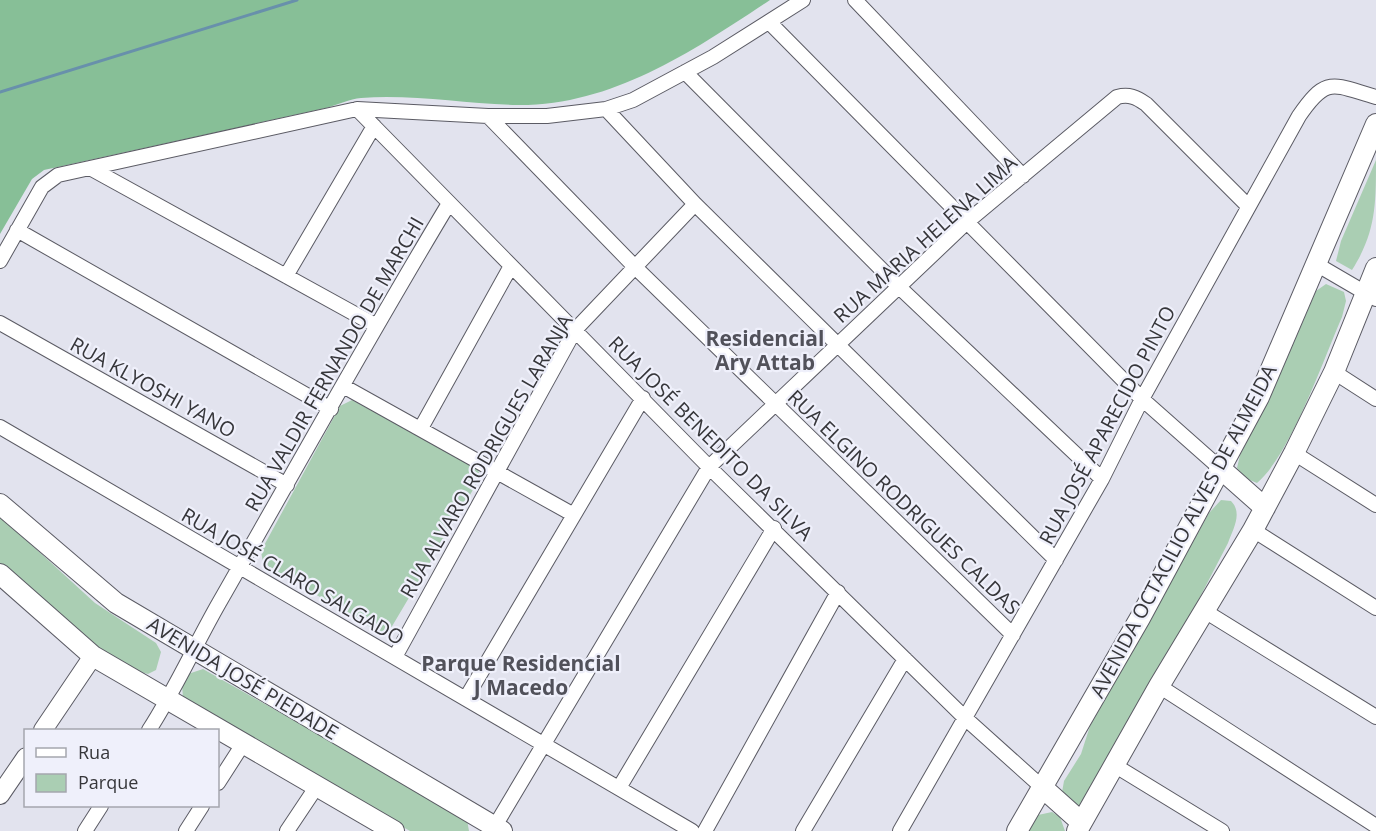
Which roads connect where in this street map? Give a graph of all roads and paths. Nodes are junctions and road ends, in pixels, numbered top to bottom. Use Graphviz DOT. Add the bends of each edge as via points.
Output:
graph roads {
  1 [pos="803,0"];
  2 [pos="855,0"];
  3 [pos="769,22"];
  4 [pos="686,72"];
  5 [pos="1376,97"];
  6 [pos="357,109"];
  7 [pos="606,109"];
  8 [pos="488,117"];
  9 [pos="1376,124"];
  10 [pos="374,126"];
  11 [pos="90,168"];
  12 [pos="1023,176"];
  13 [pos="695,204"];
  14 [pos="448,205"];
  15 [pos="1248,206"];
  16 [pos="968,221"];
  17 [pos="17,230"];
  18 [pos="0,261"];
  19 [pos="1316,264"];
  20 [pos="512,266"];
  21 [pos="635,267"];
  22 [pos="1376,268"];
  23 [pos="286,276"];
  24 [pos="898,286"];
  25 [pos="1371,296"];
  26 [pos="0,323"];
  27 [pos="375,325"];
  28 [pos="575,330"];
  29 [pos="837,344"];
  30 [pos="1334,372"];
  31 [pos="343,387"];
  32 [pos="644,398"];
  33 [pos="1142,399"];
  34 [pos="1376,399"];
  35 [pos="777,405"];
  36 [pos="331,409"];
  37 [pos="0,427"];
  38 [pos="421,428"];
  39 [pos="1294,453"];
  40 [pos="709,466"];
  41 [pos="1221,469"];
  42 [pos="497,471"];
  43 [pos="1102,479"];
  44 [pos="287,485"];
  45 [pos="0,504"];
  46 [pos="1376,505"];
  47 [pos="1265,508"];
  48 [pos="574,515"];
  49 [pos="774,528"];
  50 [pos="1253,530"];
  51 [pos="1056,560"];
  52 [pos="239,568"];
  53 [pos="0,573"];
  54 [pos="838,592"];
  55 [pos="1376,608"];
  56 [pos="1203,610"];
  57 [pos="1013,635"];
  58 [pos="193,649"];
  59 [pos="93,656"];
  60 [pos="395,657"];
  61 [pos="905,659"];
  62 [pos="1159,686"];
  63 [pos="466,698"];
  64 [pos="168,701"];
  65 [pos="1376,717"];
  66 [pos="965,718"];
  67 [pos="44,729"];
  68 [pos="150,729"];
  69 [pos="217,729"];
  70 [pos="219,730"];
  71 [pos="243,744"];
  72 [pos="543,744"];
  73 [pos="24,760"];
  74 [pos="1114,765"];
  75 [pos="219,781"];
  76 [pos="317,786"];
  77 [pos="619,788"];
  78 [pos="1043,788"];
  79 [pos="0,795"];
  80 [pos="100,807"];
  81 [pos="201,807"];
  82 [pos="1079,826"];
  83 [pos="1376,829"];
  84 [pos="496,830"];
  85 [pos="85,831"];
  86 [pos="186,831"];
  87 [pos="287,831"];
  88 [pos="393,831"];
  89 [pos="692,831"];
  90 [pos="705,831"];
  91 [pos="803,831"];
  92 [pos="900,831"];
  93 [pos="1017,831"];
  94 [pos="1222,831"];
  1 -- 3 [label="street"];
  2 -- 12 [label="street"];
  3 -- 4 [label="street"];
  3 -- 16 [label="street"];
  4 -- 7 [label="street" via="633,100"];
  4 -- 24 [label="street"];
  5 -- 15 [label="street, RUA JOSÉ APARECIDO PINTO" via="1334,85 1321,88 1299,116"];
  6 -- 8 [label="street"];
  6 -- 10 [label="street, RUA JOSÉ BENEDITO DA SILVA"];
  6 -- 11 [label="street"];
  7 -- 8 [label="street"];
  7 -- 13 [label="street"];
  8 -- 21 [label="street, RUA ELGINO RODRIGUES CALDAS"];
  9 -- 19 [label="main road, AVENIDA OCTACILIO ALVES DE ALMEIDA"];
  10 -- 14 [label="street, RUA JOSÉ BENEDITO DA SILVA"];
  10 -- 23 [label="street"];
  11 -- 17 [label="street" via="58,175 42,186"];
  11 -- 23 [label="street"];
  12 -- 15 [label="street, RUA MARIA HELENA LIMA" via="1117,97 1126,95 1146,104"];
  12 -- 16 [label="street, RUA MARIA HELENA LIMA"];
  13 -- 21 [label="street, RUA ALVARO RODRIGUES LARANJA"];
  13 -- 29 [label="street"];
  14 -- 20 [label="street, RUA JOSÉ BENEDITO DA SILVA"];
  14 -- 27 [label="street, RUA VALDIR FERNANDO DE MARCHI"];
  15 -- 33 [label="street, RUA JOSÉ APARECIDO PINTO"];
  16 -- 24 [label="street, RUA MARIA HELENA LIMA"];
  16 -- 33 [label="street"];
  17 -- 18 [label="street"];
  17 -- 36 [label="street"];
  19 -- 25 [label="street"];
  19 -- 41 [label="main road, AVENIDA OCTACILIO ALVES DE ALMEIDA" via="1259,397"];
  20 -- 28 [label="street, RUA JOSÉ BENEDITO DA SILVA"];
  20 -- 38 [label="street"];
  21 -- 28 [label="street, RUA ALVARO RODRIGUES LARANJA"];
  21 -- 35 [label="street, RUA ELGINO RODRIGUES CALDAS"];
  22 -- 25 [label="main road"];
  23 -- 27 [label="street"];
  24 -- 29 [label="street, RUA MARIA HELENA LIMA"];
  24 -- 43 [label="street"];
  25 -- 30 [label="main road"];
  26 -- 44 [label="street, RUA KLYOSHI YANO"];
  27 -- 31 [label="street, RUA VALDIR FERNANDO DE MARCHI"];
  28 -- 32 [label="street, RUA JOSÉ BENEDITO DA SILVA"];
  28 -- 42 [label="street, RUA ALVARO RODRIGUES LARANJA"];
  29 -- 35 [label="street, RUA MARIA HELENA LIMA"];
  29 -- 51 [label="street"];
  30 -- 34 [label="street"];
  30 -- 39 [label="main road"];
  31 -- 36 [label="street, RUA VALDIR FERNANDO DE MARCHI"];
  31 -- 38 [label="street"];
  32 -- 40 [label="street, RUA JOSÉ BENEDITO DA SILVA"];
  32 -- 48 [label="street"];
  33 -- 41 [label="street"];
  33 -- 43 [label="street, RUA JOSÉ APARECIDO PINTO"];
  35 -- 40 [label="street, RUA MARIA HELENA LIMA"];
  35 -- 57 [label="street, RUA ELGINO RODRIGUES CALDAS"];
  36 -- 44 [label="street, RUA VALDIR FERNANDO DE MARCHI"];
  37 -- 52 [label="street, RUA JOSÉ CLARO SALGADO"];
  38 -- 42 [label="street"];
  39 -- 46 [label="street"];
  39 -- 47 [label="main road"];
  40 -- 49 [label="street, RUA JOSÉ BENEDITO DA SILVA"];
  40 -- 72 [label="street, RUA MARIA HELENA LIMA"];
  41 -- 47 [label="main road"];
  41 -- 78 [label="main road, AVENIDA OCTACILIO ALVES DE ALMEIDA"];
  42 -- 48 [label="street"];
  42 -- 60 [label="street, RUA ALVARO RODRIGUES LARANJA"];
  43 -- 51 [label="street, RUA JOSÉ APARECIDO PINTO"];
  44 -- 52 [label="street, RUA VALDIR FERNANDO DE MARCHI"];
  45 -- 58 [label="main road, AVENIDA JOSÉ PIEDADE" via="116,603"];
  47 -- 50 [label="main road"];
  48 -- 63 [label="street"];
  49 -- 54 [label="street, RUA JOSÉ BENEDITO DA SILVA"];
  49 -- 77 [label="street"];
  50 -- 55 [label="street"];
  50 -- 56 [label="main road"];
  51 -- 57 [label="street, RUA JOSÉ APARECIDO PINTO"];
  52 -- 58 [label="street, RUA VALDIR FERNANDO DE MARCHI"];
  52 -- 60 [label="street, RUA JOSÉ CLARO SALGADO"];
  53 -- 59 [label="main road"];
  54 -- 61 [label="street, RUA JOSÉ BENEDITO DA SILVA"];
  54 -- 90 [label="street"];
  56 -- 62 [label="main road"];
  56 -- 65 [label="street"];
  57 -- 66 [label="street, RUA JOSÉ APARECIDO PINTO"];
  58 -- 64 [label="street, RUA VALDIR FERNANDO DE MARCHI"];
  58 -- 84 [label="main road, AVENIDA JOSÉ PIEDADE"];
  59 -- 64 [label="main road"];
  59 -- 67 [label="street"];
  60 -- 63 [label="street, RUA JOSÉ CLARO SALGADO"];
  61 -- 66 [label="street, RUA JOSÉ BENEDITO DA SILVA"];
  61 -- 91 [label="street"];
  62 -- 74 [label="main road"];
  62 -- 83 [label="street"];
  63 -- 72 [label="street, RUA JOSÉ CLARO SALGADO"];
  64 -- 68 [label="street, RUA VALDIR FERNANDO DE MARCHI"];
  64 -- 69 [label="main road"];
  66 -- 78 [label="street, RUA JOSÉ BENEDITO DA SILVA"];
  66 -- 92 [label="street, RUA JOSÉ APARECIDO PINTO"];
  70 -- 71 [label="main road"];
  71 -- 75 [label="street"];
  71 -- 76 [label="main road"];
  72 -- 77 [label="street, RUA JOSÉ CLARO SALGADO"];
  72 -- 84 [label="street, RUA MARIA HELENA LIMA"];
  73 -- 79 [label="street"];
  74 -- 82 [label="main road"];
  74 -- 94 [label="street"];
  76 -- 87 [label="street"];
  76 -- 88 [label="main road"];
  77 -- 89 [label="street, RUA JOSÉ CLARO SALGADO"];
  78 -- 82 [label="main road"];
  78 -- 93 [label="main road, AVENIDA OCTACILIO ALVES DE ALMEIDA"];
  80 -- 85 [label="street"];
  81 -- 86 [label="street"];
}
